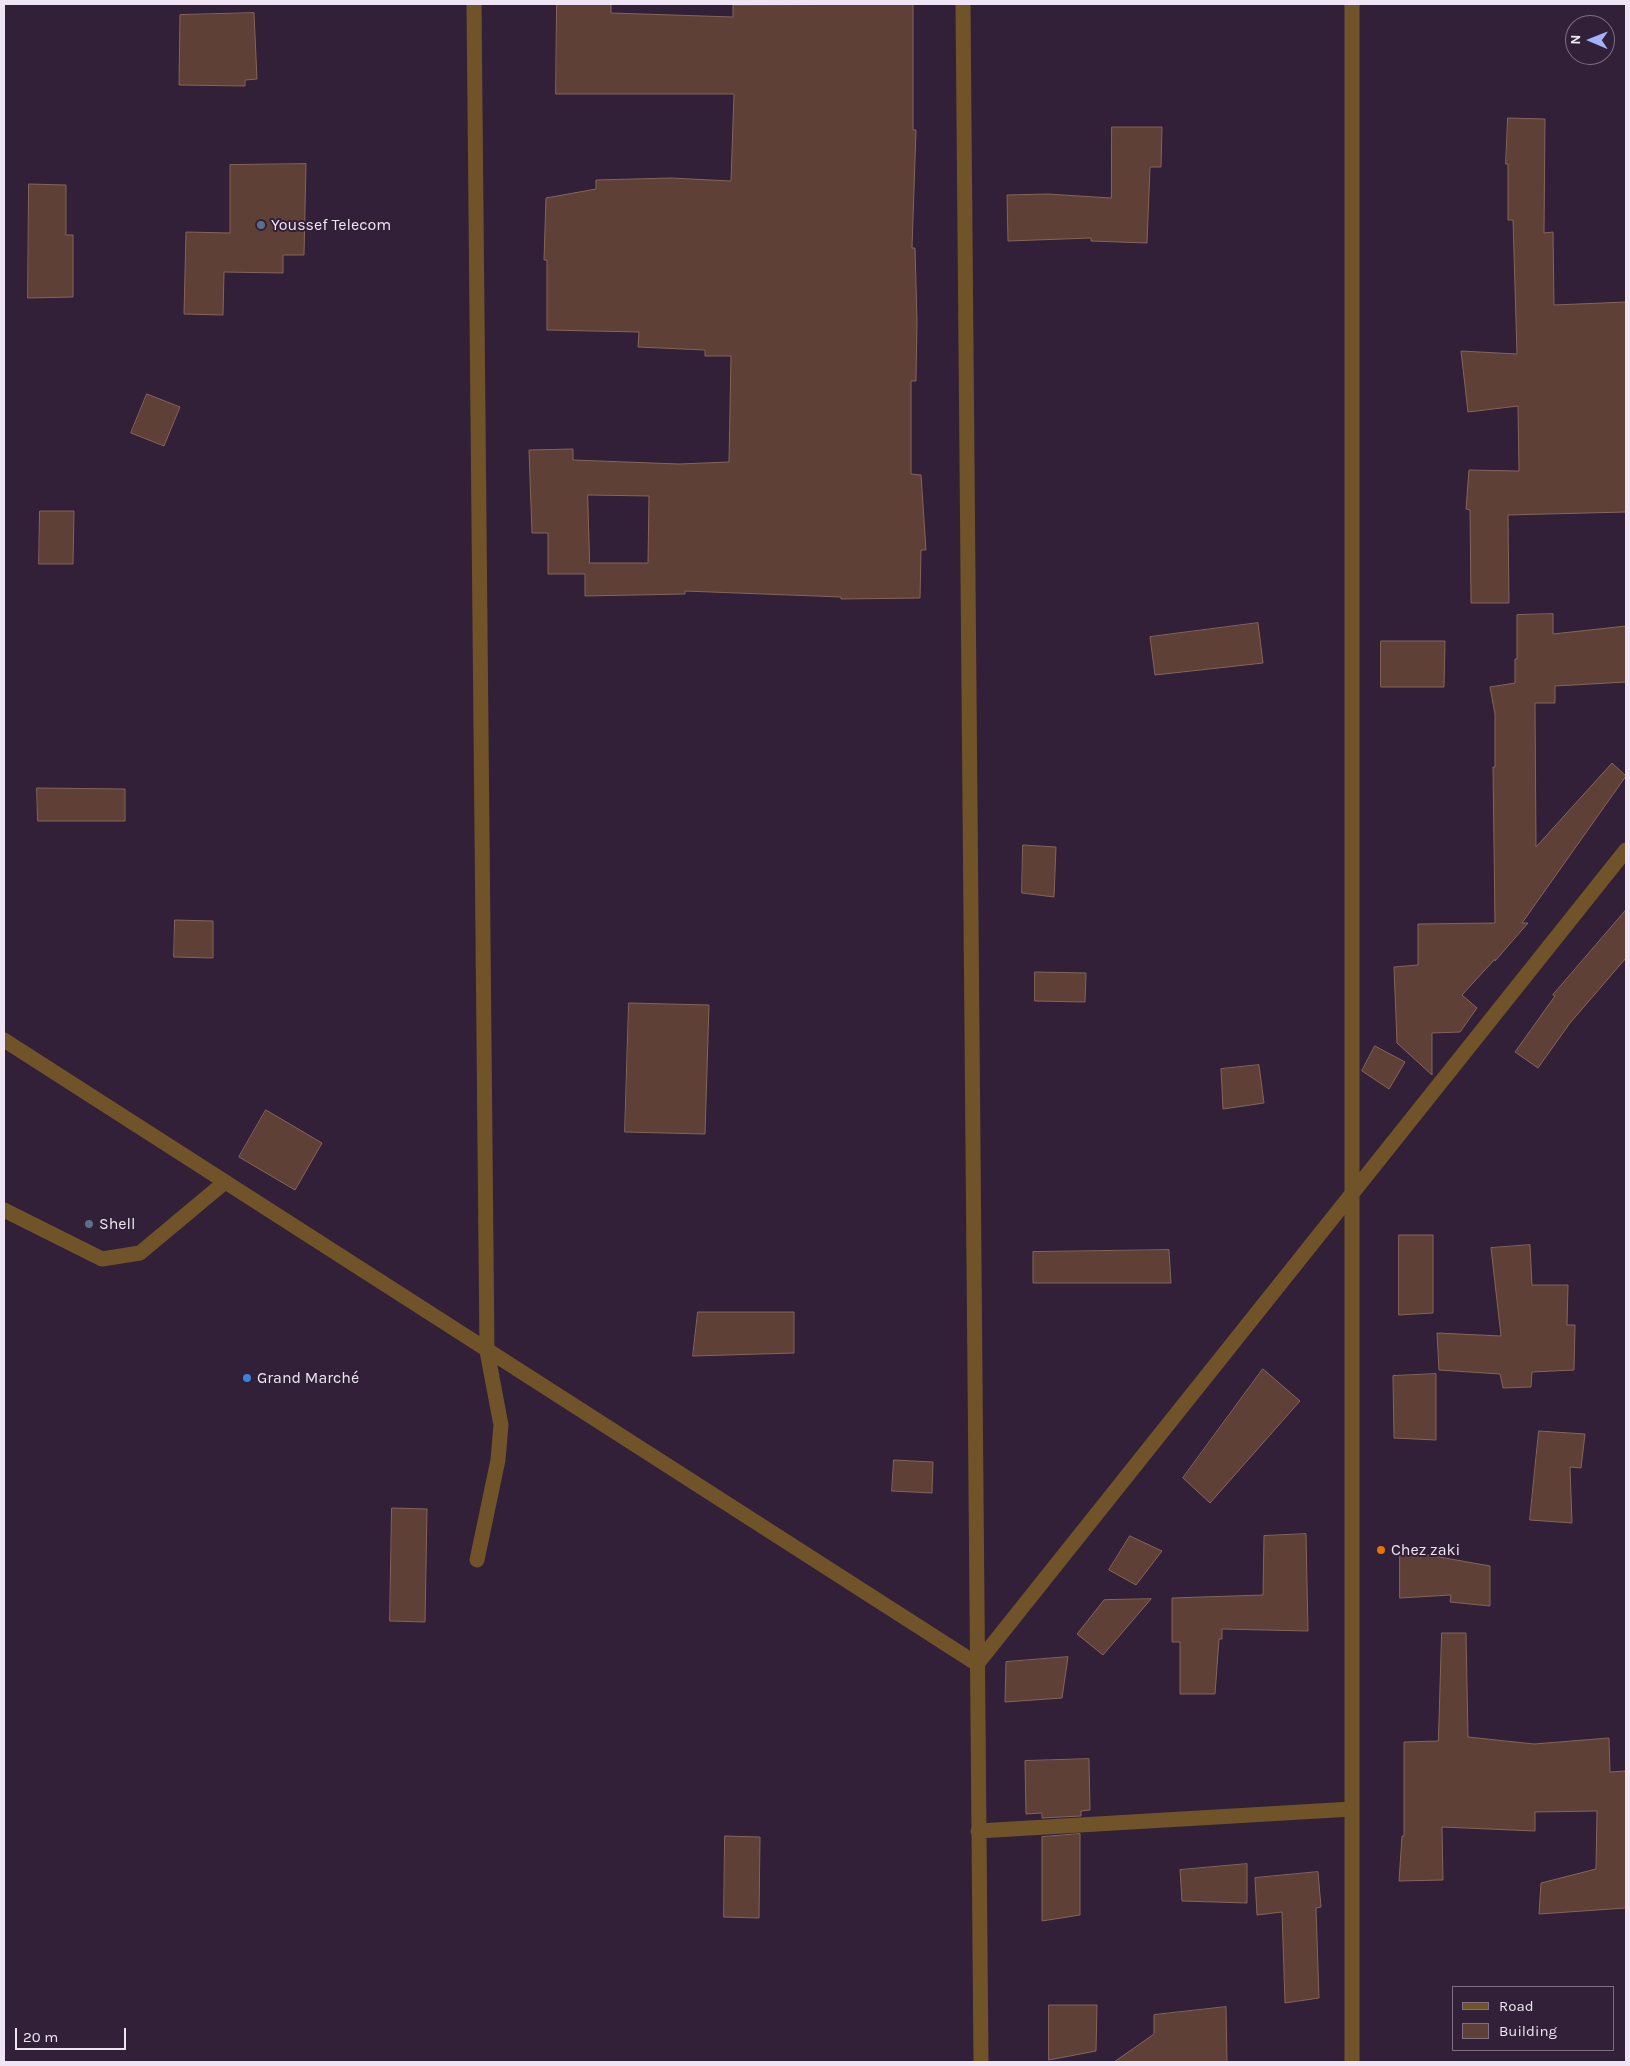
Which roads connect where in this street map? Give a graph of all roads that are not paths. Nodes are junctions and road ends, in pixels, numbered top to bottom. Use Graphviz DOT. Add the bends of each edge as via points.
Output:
graph roads {
  1 [pos="474,4"];
  2 [pos="963,4"];
  3 [pos="1352,4"];
  4 [pos="1626,850"];
  5 [pos="4,1040"];
  6 [pos="225,1182"];
  7 [pos="1352,1195"];
  8 [pos="4,1210"];
  9 [pos="487,1351"];
  10 [pos="477,1560"];
  11 [pos="977,1664"];
  12 [pos="1352,1809"];
  13 [pos="978,1831"];
  14 [pos="981,2062"];
  15 [pos="1352,2062"];
  1 -- 9 [label="street"];
  2 -- 11 [label="street"];
  3 -- 7 [label="street"];
  4 -- 7 [label="street"];
  5 -- 6 [label="street"];
  6 -- 8 [label="street" via="140,1253 102,1260"];
  6 -- 9 [label="street"];
  7 -- 11 [label="street"];
  7 -- 12 [label="street"];
  9 -- 10 [label="street" via="501,1425 498,1460"];
  9 -- 11 [label="street"];
  11 -- 13 [label="street"];
  12 -- 13 [label="street"];
  12 -- 15 [label="street"];
  13 -- 14 [label="street"];
}
